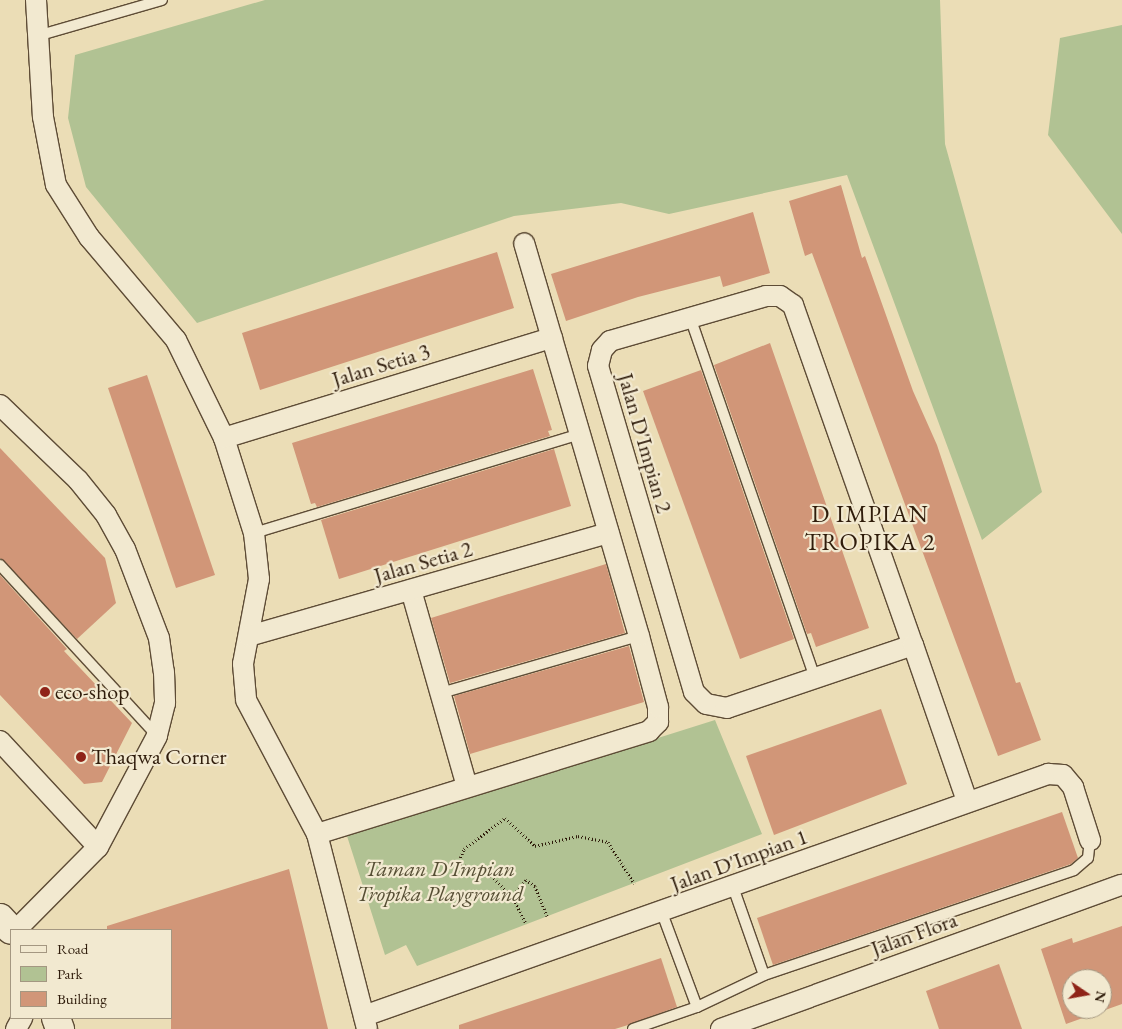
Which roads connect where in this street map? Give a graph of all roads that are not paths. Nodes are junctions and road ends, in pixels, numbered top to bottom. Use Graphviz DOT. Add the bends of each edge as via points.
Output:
graph roads {
  1 [pos="36,0"];
  2 [pos="162,0"];
  3 [pos="36,36"];
  4 [pos="524,243"];
  5 [pos="690,317"];
  6 [pos="552,338"];
  7 [pos="0,404"];
  8 [pos="580,434"];
  9 [pos="224,438"];
  10 [pos="254,533"];
  11 [pos="609,533"];
  12 [pos="0,566"];
  13 [pos="412,590"];
  14 [pos="250,636"];
  15 [pos="639,636"];
  16 [pos="913,644"];
  17 [pos="815,678"];
  18 [pos="441,693"];
  19 [pos="157,736"];
  20 [pos="0,741"];
  21 [pos="467,786"];
  22 [pos="967,801"];
  23 [pos="316,834"];
  24 [pos="1090,840"];
  25 [pos="98,847"];
  26 [pos="1122,885"];
  27 [pos="733,887"];
  28 [pos="662,913"];
  29 [pos="0,918"];
  30 [pos="10,929"];
  31 [pos="17,929"];
  32 [pos="764,975"];
  33 [pos="697,1007"];
  34 [pos="366,1022"];
  35 [pos="633,1029"];
  36 [pos="722,1029"];
  1 -- 3 [label="street"];
  2 -- 3 [label="lane"];
  3 -- 9 [label="street" via="42,117 56,185 89,236 176,340"];
  4 -- 6 [label="street"];
  5 -- 16 [label="street, Jalan D'Impian 2" via="766,296 780,296 793,305"];
  5 -- 17 [label="lane"];
  5 -- 17 [label="street, Jalan D'Impian 2" via="610,340 602,350 598,366 694,692 706,704 727,708"];
  6 -- 8 [label="street"];
  6 -- 9 [label="street, Jalan Setia 3"];
  7 -- 19 [label="street" via="78,480 106,515 126,549 159,638 165,703"];
  8 -- 10 [label="lane"];
  8 -- 11 [label="street"];
  9 -- 10 [label="street"];
  10 -- 14 [label="street" via="259,579"];
  11 -- 13 [label="street, Jalan Setia 2"];
  11 -- 15 [label="street"];
  12 -- 19 [label="lane"];
  13 -- 14 [label="street, Jalan Setia 2"];
  13 -- 18 [label="street"];
  14 -- 23 [label="street" via="243,664 246,700"];
  15 -- 18 [label="lane"];
  15 -- 21 [label="street" via="658,707 658,722 649,732"];
  16 -- 17 [label="street, Jalan D'Impian 2"];
  16 -- 22 [label="street, Jalan D'Impian 2"];
  18 -- 21 [label="street"];
  19 -- 25 [label="street"];
  20 -- 25 [label="street"];
  21 -- 23 [label="street"];
  22 -- 24 [label="street, Jalan D'Impian 1" via="1048,774 1063,775 1072,787"];
  22 -- 27 [label="street, Jalan D'Impian 1"];
  23 -- 34 [label="street"];
  24 -- 32 [label="lane" via="1088,858 1074,870"];
  25 -- 31 [label="street"];
  26 -- 36 [label="street, Jalan Flora"];
  27 -- 28 [label="street, Jalan D'Impian 1"];
  27 -- 32 [label="lane"];
  28 -- 33 [label="lane"];
  28 -- 34 [label="street, Jalan D'Impian 1"];
  29 -- 30 [label="street"];
  32 -- 33 [label="lane"];
  33 -- 35 [label="lane"];
}
